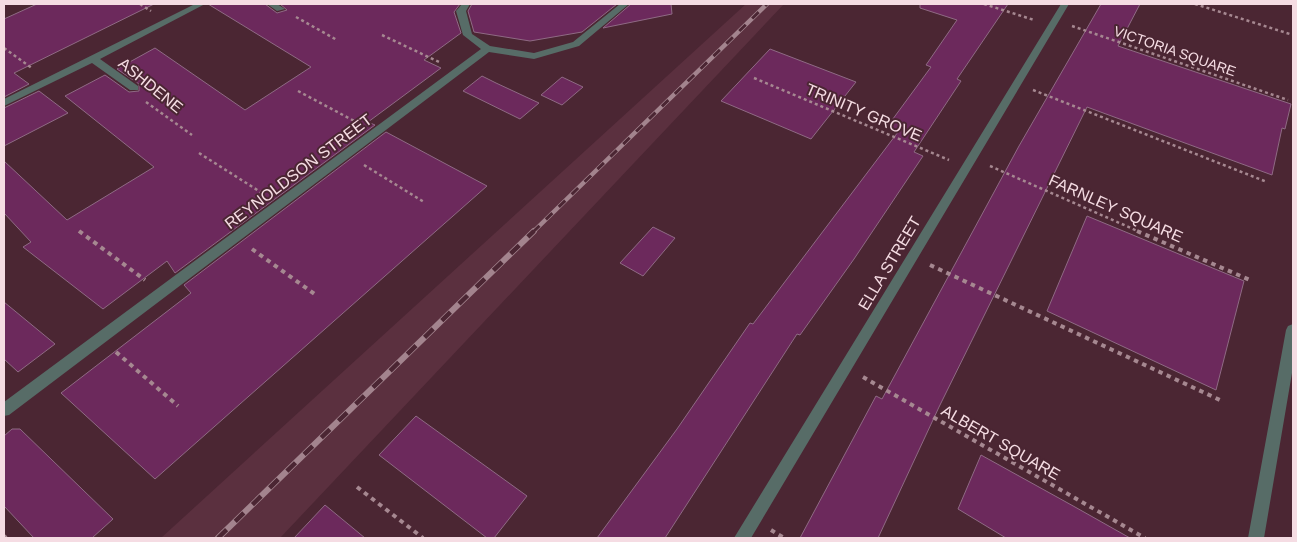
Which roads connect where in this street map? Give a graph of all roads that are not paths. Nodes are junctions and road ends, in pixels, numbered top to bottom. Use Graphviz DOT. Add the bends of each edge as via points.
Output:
graph roads {
  1 [pos="201,4"];
  2 [pos="466,4"];
  3 [pos="624,4"];
  4 [pos="1064,4"];
  5 [pos="487,49"];
  6 [pos="92,58"];
  7 [pos="134,88"];
  8 [pos="4,103"];
  9 [pos="1293,330"];
  10 [pos="4,410"];
  11 [pos="742,538"];
  12 [pos="1256,538"];
  1 -- 6 [label="street"];
  2 -- 5 [label="street" via="461,11 468,36"];
  3 -- 5 [label="street" via="576,44 534,56"];
  4 -- 11 [label="street, ELLA STREET"];
  5 -- 10 [label="street, REYNOLDSON STREET"];
  6 -- 7 [label="street, ASHDENE"];
  6 -- 8 [label="street"];
  9 -- 12 [label="street"];
}
